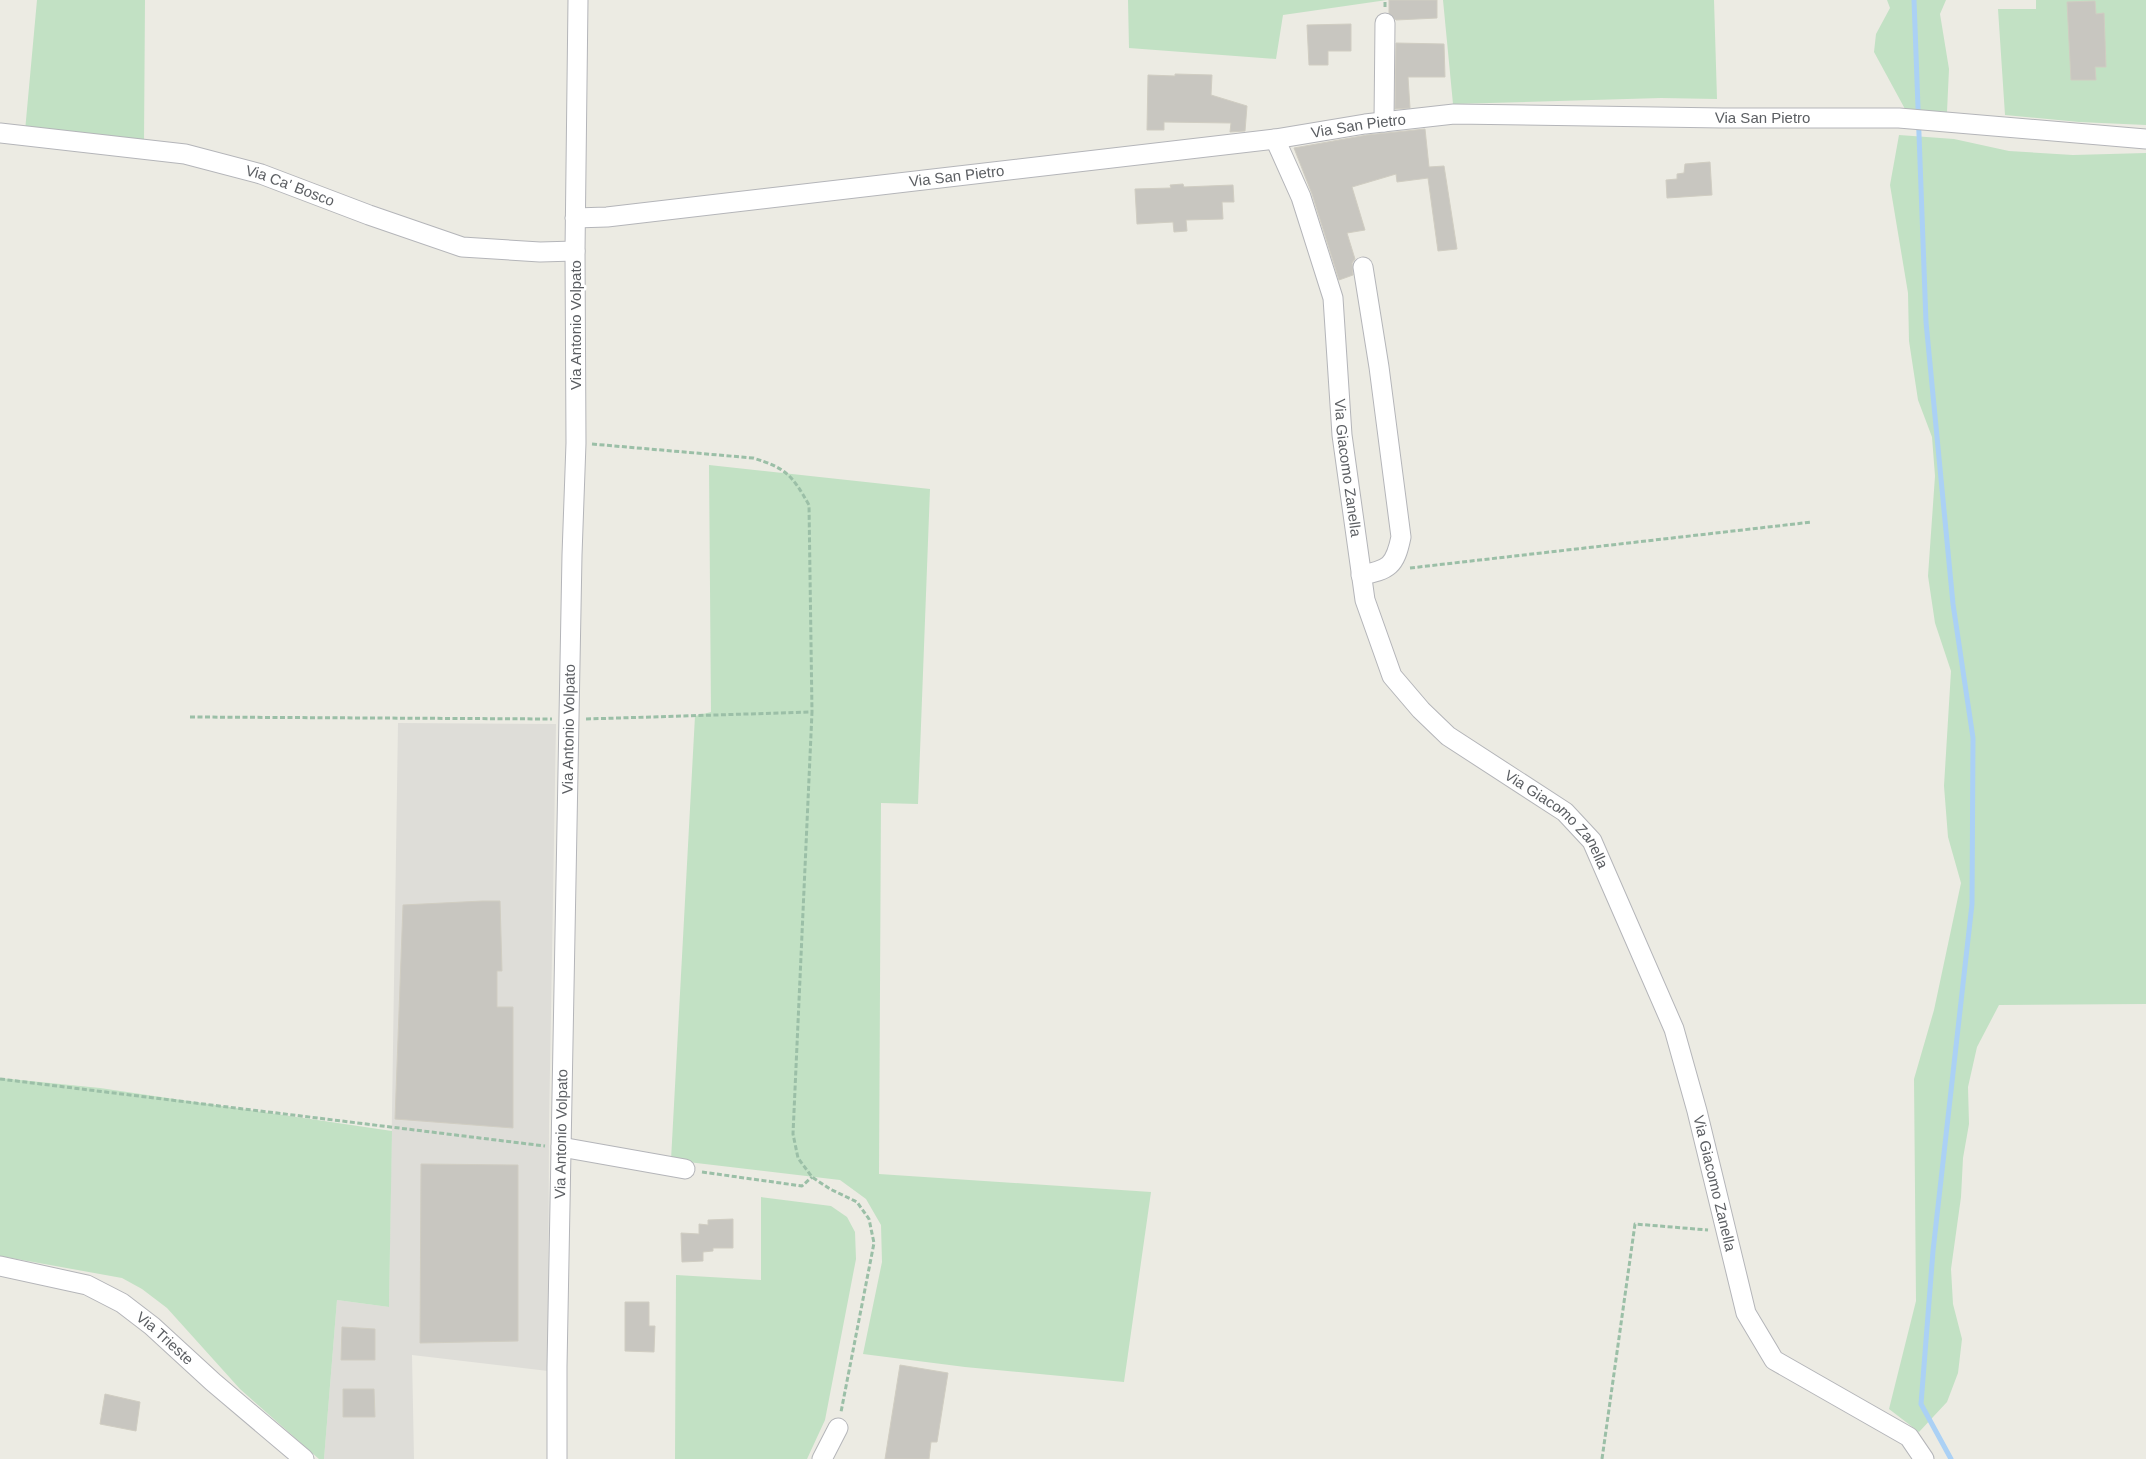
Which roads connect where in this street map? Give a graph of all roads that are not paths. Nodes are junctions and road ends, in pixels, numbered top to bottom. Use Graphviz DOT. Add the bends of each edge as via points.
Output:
graph roads {
  1 [pos="578,0"];
  2 [pos="1386,27"];
  3 [pos="1384,122"];
  4 [pos="0,133"];
  5 [pos="1276,139"];
  6 [pos="2146,139"];
  7 [pos="576,218"];
  8 [pos="575,251"];
  9 [pos="1363,267"];
  10 [pos="1361,575"];
  11 [pos="561,1147"];
  12 [pos="685,1169"];
  13 [pos="0,1266"];
  14 [pos="838,1428"];
  15 [pos="304,1459"];
  16 [pos="557,1459"];
  17 [pos="822,1459"];
  18 [pos="1924,1459"];
  1 -- 7 [label="street, Via Antonio Volpato"];
  2 -- 3 [label="street"];
  3 -- 5 [label="street, Via San Pietro"];
  3 -- 6 [label="street, Via San Pietro" via="1454,114 1899,118"];
  4 -- 8 [label="street, Via Ca' Bosco" via="185,154 261,174 462,247"];
  5 -- 7 [label="street, Via San Pietro"];
  5 -- 10 [label="street, Via Giacomo Zanella" via="1302,197 1333,298 1342,435"];
  7 -- 8 [label="street, Via Antonio Volpato"];
  8 -- 11 [label="street, Via Antonio Volpato" via="576,443"];
  9 -- 10 [label="street" via="1401,537 1393,561 1382,571"];
  10 -- 18 [label="street, Via Giacomo Zanella" via="1364,600 1392,676 1421,710 1448,736 1565,812 1592,841 1674,1030 1746,1313 1774,1360 1909,1436"];
  11 -- 12 [label="street"];
  11 -- 16 [label="street, Via Antonio Volpato"];
  13 -- 15 [label="street, Via Trieste" via="87,1285 122,1302"];
  14 -- 17 [label="street"];
}
